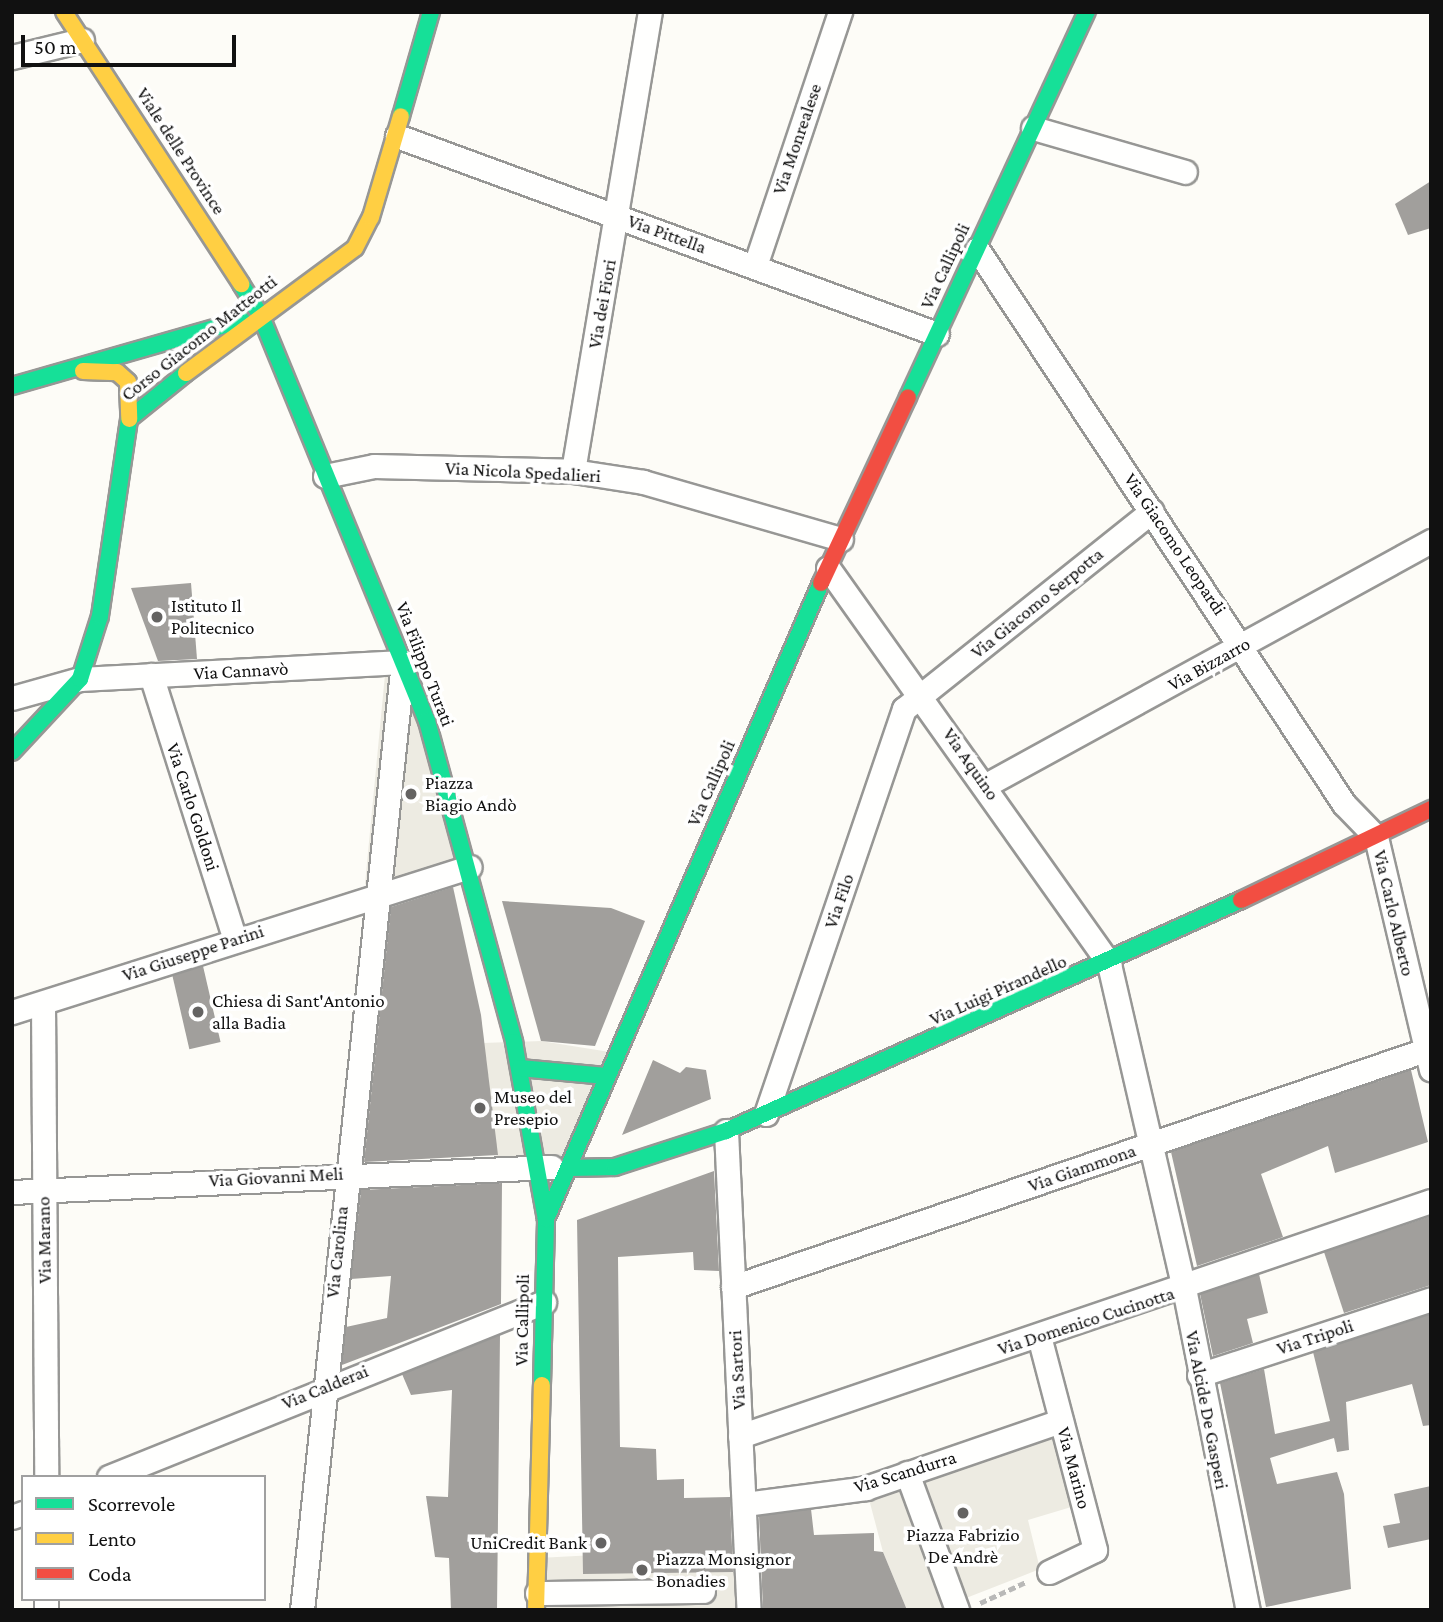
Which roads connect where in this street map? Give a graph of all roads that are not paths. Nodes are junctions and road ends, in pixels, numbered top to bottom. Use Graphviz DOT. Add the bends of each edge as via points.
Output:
graph roads {
  1 [pos="64,12"];
  2 [pos="432,12"];
  3 [pos="650,12"];
  4 [pos="840,12"];
  5 [pos="1087,12"];
  6 [pos="82,40"];
  7 [pos="12,57"];
  8 [pos="1033,128"];
  9 [pos="397,136"];
  10 [pos="1185,172"];
  11 [pos="616,215"];
  12 [pos="976,249"];
  13 [pos="755,266"];
  14 [pos="260,314"];
  15 [pos="937,334"];
  16 [pos="73,372"];
  17 [pos="12,386"];
  18 [pos="129,419"];
  19 [pos="573,471"];
  20 [pos="325,476"];
  21 [pos="1152,511"];
  22 [pos="841,539"];
  23 [pos="1431,541"];
  24 [pos="828,568"];
  25 [pos="1243,646"];
  26 [pos="403,662"];
  27 [pos="151,675"];
  28 [pos="80,679"];
  29 [pos="923,696"];
  30 [pos="12,698"];
  31 [pos="12,752"];
  32 [pos="986,785"];
  33 [pos="1431,795"];
  34 [pos="1425,811"];
  35 [pos="1377,837"];
  36 [pos="470,867"];
  37 [pos="375,894"];
  38 [pos="235,940"];
  39 [pos="1109,964"];
  40 [pos="43,1003"];
  41 [pos="12,1012"];
  42 [pos="1429,1056"];
  43 [pos="520,1068"];
  44 [pos="606,1076"];
  45 [pos="766,1114"];
  46 [pos="726,1131"];
  47 [pos="1152,1144"];
  48 [pos="540,1167"];
  49 [pos="569,1168"];
  50 [pos="346,1173"];
  51 [pos="43,1191"];
  52 [pos="12,1192"];
  53 [pos="1431,1201"];
  54 [pos="546,1219"];
  55 [pos="733,1287"];
  56 [pos="1184,1288"];
  57 [pos="1431,1299"];
  58 [pos="544,1302"];
  59 [pos="1039,1336"];
  60 [pos="1199,1375"];
  61 [pos="323,1387"];
  62 [pos="1061,1421"];
  63 [pos="740,1436"];
  64 [pos="907,1473"];
  65 [pos="46,1475"];
  66 [pos="114,1475"];
  67 [pos="745,1504"];
  68 [pos="1049,1572"];
  69 [pos="704,1591"];
  70 [pos="537,1602"];
  71 [pos="967,1607"];
  72 [pos="302,1610"];
  73 [pos="749,1610"];
  74 [pos="1248,1610"];
  1 -- 6 [label="street, Viale delle Province"];
  2 -- 9 [label="street, Corso Giacomo Matteotti"];
  3 -- 11 [label="street, Via dei Fiori"];
  4 -- 13 [label="street, Via Monrealese"];
  5 -- 8 [label="street, Via Callipoli"];
  6 -- 7 [label="street"];
  6 -- 14 [label="street, Viale delle Province"];
  8 -- 10 [label="street"];
  8 -- 12 [label="street, Via Callipoli"];
  9 -- 11 [label="street, Via Pittella"];
  9 -- 14 [label="street, Corso Giacomo Matteotti" via="355,247"];
  11 -- 13 [label="street, Via Pittella"];
  11 -- 19 [label="street, Via dei Fiori"];
  12 -- 15 [label="street, Via Callipoli"];
  12 -- 21 [label="street, Via Giacomo Leopardi"];
  13 -- 15 [label="street, Via Pittella"];
  14 -- 16 [label="street"];
  14 -- 18 [label="street, Corso Giacomo Matteotti"];
  14 -- 20 [label="street, Via Filippo Turati"];
  15 -- 22 [label="street, Via Callipoli"];
  16 -- 17 [label="street"];
  16 -- 18 [label="street" via="117,372 128,382"];
  18 -- 28 [label="street, Corso Giacomo Matteotti" via="100,616"];
  19 -- 20 [label="street, Via Nicola Spedalieri" via="374,466"];
  19 -- 22 [label="street, Via Nicola Spedalieri" via="643,482"];
  20 -- 26 [label="street, Via Filippo Turati"];
  21 -- 25 [label="street, Via Giacomo Leopardi"];
  21 -- 29 [label="street, Via Giacomo Serpotta"];
  22 -- 24 [label="street, Via Callipoli"];
  23 -- 25 [label="street, Via Bizzarro"];
  24 -- 29 [label="street, Via Aquino"];
  24 -- 44 [label="street, Via Callipoli"];
  25 -- 32 [label="street, Via Bizzarro"];
  25 -- 35 [label="street, Via Giacomo Leopardi" via="1344,804"];
  26 -- 27 [label="street, Via Cannavò"];
  26 -- 36 [label="street, Via Filippo Turati" via="427,721"];
  26 -- 37 [label="street, Via Carolina"];
  27 -- 28 [label="street, Via Cannavò"];
  27 -- 38 [label="street, Via Carlo Goldoni"];
  28 -- 30 [label="street, Via Cannavò"];
  28 -- 31 [label="street, Corso Giacomo Matteotti"];
  29 -- 32 [label="street, Via Aquino"];
  29 -- 45 [label="street, Via Filo" via="904,709"];
  32 -- 39 [label="street, Via Aquino"];
  33 -- 34 [label="street"];
  34 -- 35 [label="street, Via Luigi Pirandello"];
  35 -- 39 [label="street, Via Luigi Pirandello"];
  35 -- 42 [label="street, Via Carlo Alberto"];
  36 -- 37 [label="street, Via Giuseppe Parini"];
  36 -- 43 [label="street, Via Filippo Turati"];
  37 -- 38 [label="street, Via Giuseppe Parini"];
  37 -- 50 [label="street, Via Carolina"];
  38 -- 40 [label="street, Via Giuseppe Parini"];
  39 -- 45 [label="street, Via Luigi Pirandello"];
  39 -- 47 [label="street, Via Alcide De Gasperi"];
  40 -- 41 [label="street, Via Giuseppe Parini"];
  40 -- 51 [label="street, Via Marano"];
  42 -- 47 [label="street, Via Giammona"];
  43 -- 44 [label="street"];
  43 -- 48 [label="street, Via Filippo Turati"];
  44 -- 49 [label="street, Via Callipoli"];
  45 -- 46 [label="street, Via Luigi Pirandello"];
  46 -- 49 [label="street, Via Luigi Pirandello" via="615,1167"];
  46 -- 55 [label="street, Via Sartori"];
  47 -- 55 [label="street, Via Giammona"];
  47 -- 56 [label="street, Via Alcide De Gasperi"];
  48 -- 49 [label="street, Via Giovanni Meli"];
  48 -- 50 [label="street, Via Giovanni Meli"];
  48 -- 54 [label="street, Via Filippo Turati"];
  49 -- 54 [label="street, Via Callipoli"];
  50 -- 51 [label="street, Via Giovanni Meli"];
  50 -- 61 [label="street, Via Carolina"];
  51 -- 52 [label="street, Via Giovanni Meli"];
  51 -- 65 [label="street, Via Marano"];
  53 -- 56 [label="street, Via Domenico Cucinotta"];
  54 -- 58 [label="street, Via Callipoli"];
  55 -- 63 [label="street, Via Sartori"];
  56 -- 59 [label="street, Via Domenico Cucinotta"];
  56 -- 60 [label="street, Via Alcide De Gasperi"];
  57 -- 60 [label="street, Via Tripoli"];
  58 -- 61 [label="street, Via Calderai"];
  58 -- 70 [label="street, Via Callipoli"];
  59 -- 62 [label="street, Via Marino"];
  59 -- 63 [label="street, Via Domenico Cucinotta"];
  60 -- 74 [label="street, Via Alcide De Gasperi"];
  61 -- 66 [label="street, Via Calderai"];
  61 -- 72 [label="street, Via Carolina"];
  62 -- 64 [label="street, Via Scandurra"];
  62 -- 68 [label="street, Via Marino" via="1096,1550"];
  63 -- 67 [label="street, Via Sartori"];
  64 -- 67 [label="street, Via Scandurra" via="866,1488"];
  64 -- 71 [label="street"];
  67 -- 73 [label="street, Via Sartori"];
  69 -- 70 [label="street"];
}
